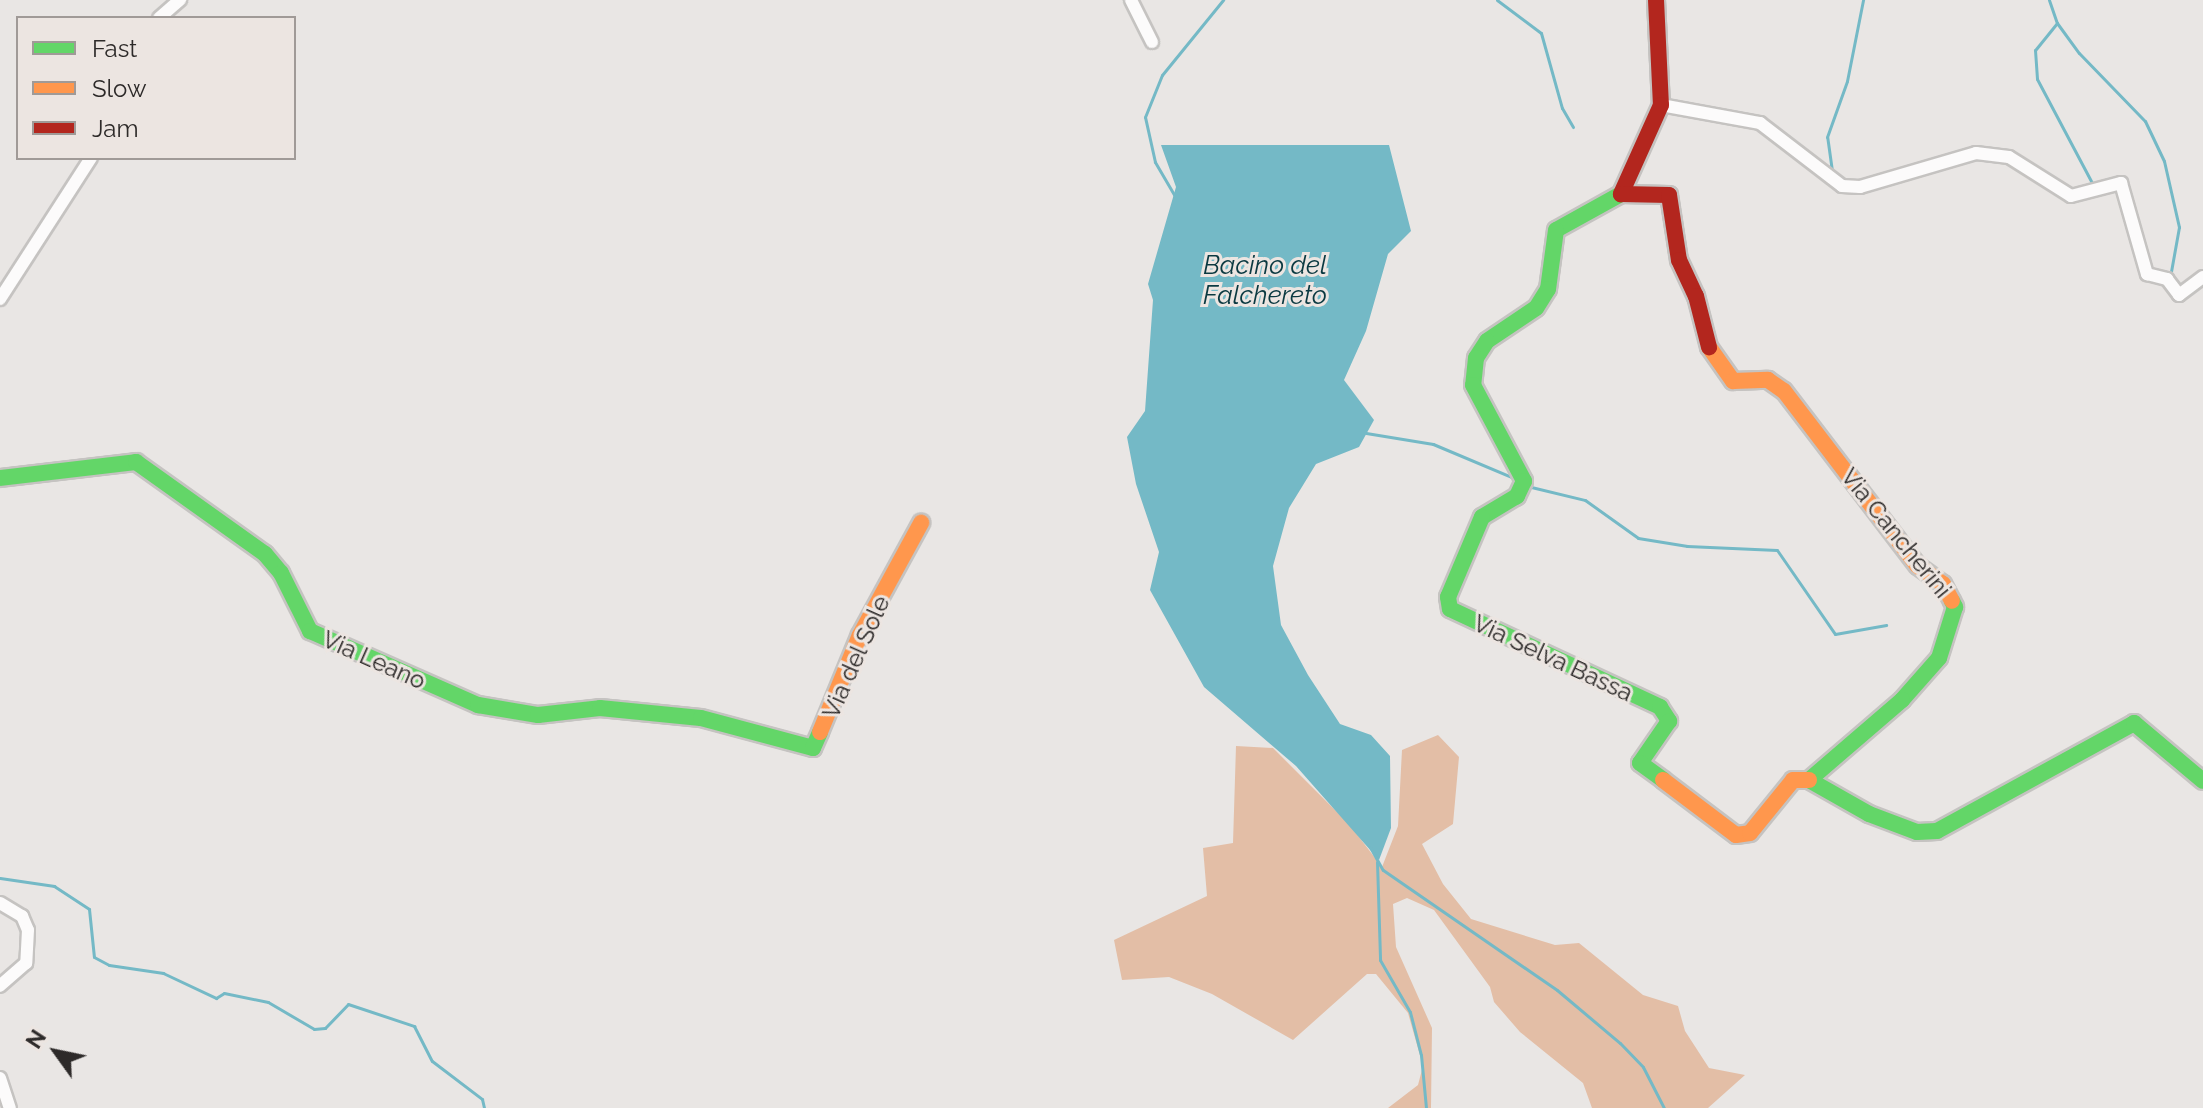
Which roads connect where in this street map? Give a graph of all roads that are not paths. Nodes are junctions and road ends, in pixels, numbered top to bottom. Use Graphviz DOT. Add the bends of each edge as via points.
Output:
graph roads {
  1 [pos="180,0"];
  2 [pos="1131,0"];
  3 [pos="1656,0"];
  4 [pos="161,16"];
  5 [pos="1152,42"];
  6 [pos="1661,105"];
  7 [pos="90,160"];
  8 [pos="1621,194"];
  9 [pos="2203,277"];
  10 [pos="0,299"];
  11 [pos="0,478"];
  12 [pos="921,523"];
  13 [pos="813,748"];
  14 [pos="1809,780"];
  15 [pos="2203,781"];
  16 [pos="0,903"];
  17 [pos="0,986"];
  18 [pos="0,1078"];
  19 [pos="10,1108"];
  1 -- 4 [label="street"];
  2 -- 5 [label="street"];
  3 -- 6 [label="street"];
  6 -- 8 [label="street"];
  6 -- 9 [label="street" via="1760,123 1842,186 1860,187 1976,153 2009,157 2071,196 2121,183 2147,274 2167,279 2179,295"];
  7 -- 10 [label="street"];
  8 -- 14 [label="street, Via Cancherini" via="1669,195 1679,260 1696,296 1711,355 1733,381 1768,380 1784,391 1918,566 1943,584 1955,607 1939,658 1902,700"];
  8 -- 14 [label="street, Via Selva Bassa" via="1556,230 1548,289 1536,308 1487,341 1476,358 1473,385 1524,481 1517,496 1482,517 1448,597 1450,609 1660,707 1669,721 1640,763 1736,835 1750,833 1793,780"];
  11 -- 13 [label="street, Via Leano" via="136,462 265,554 281,573 310,631 478,705 538,715 600,708 701,718"];
  12 -- 13 [label="street, Via del Sole" via="860,635"];
  14 -- 15 [label="street" via="1869,814 1917,832 1937,831 2134,723"];
  16 -- 17 [label="street" via="22,916 28,930 26,963"];
  18 -- 19 [label="street"];
}
